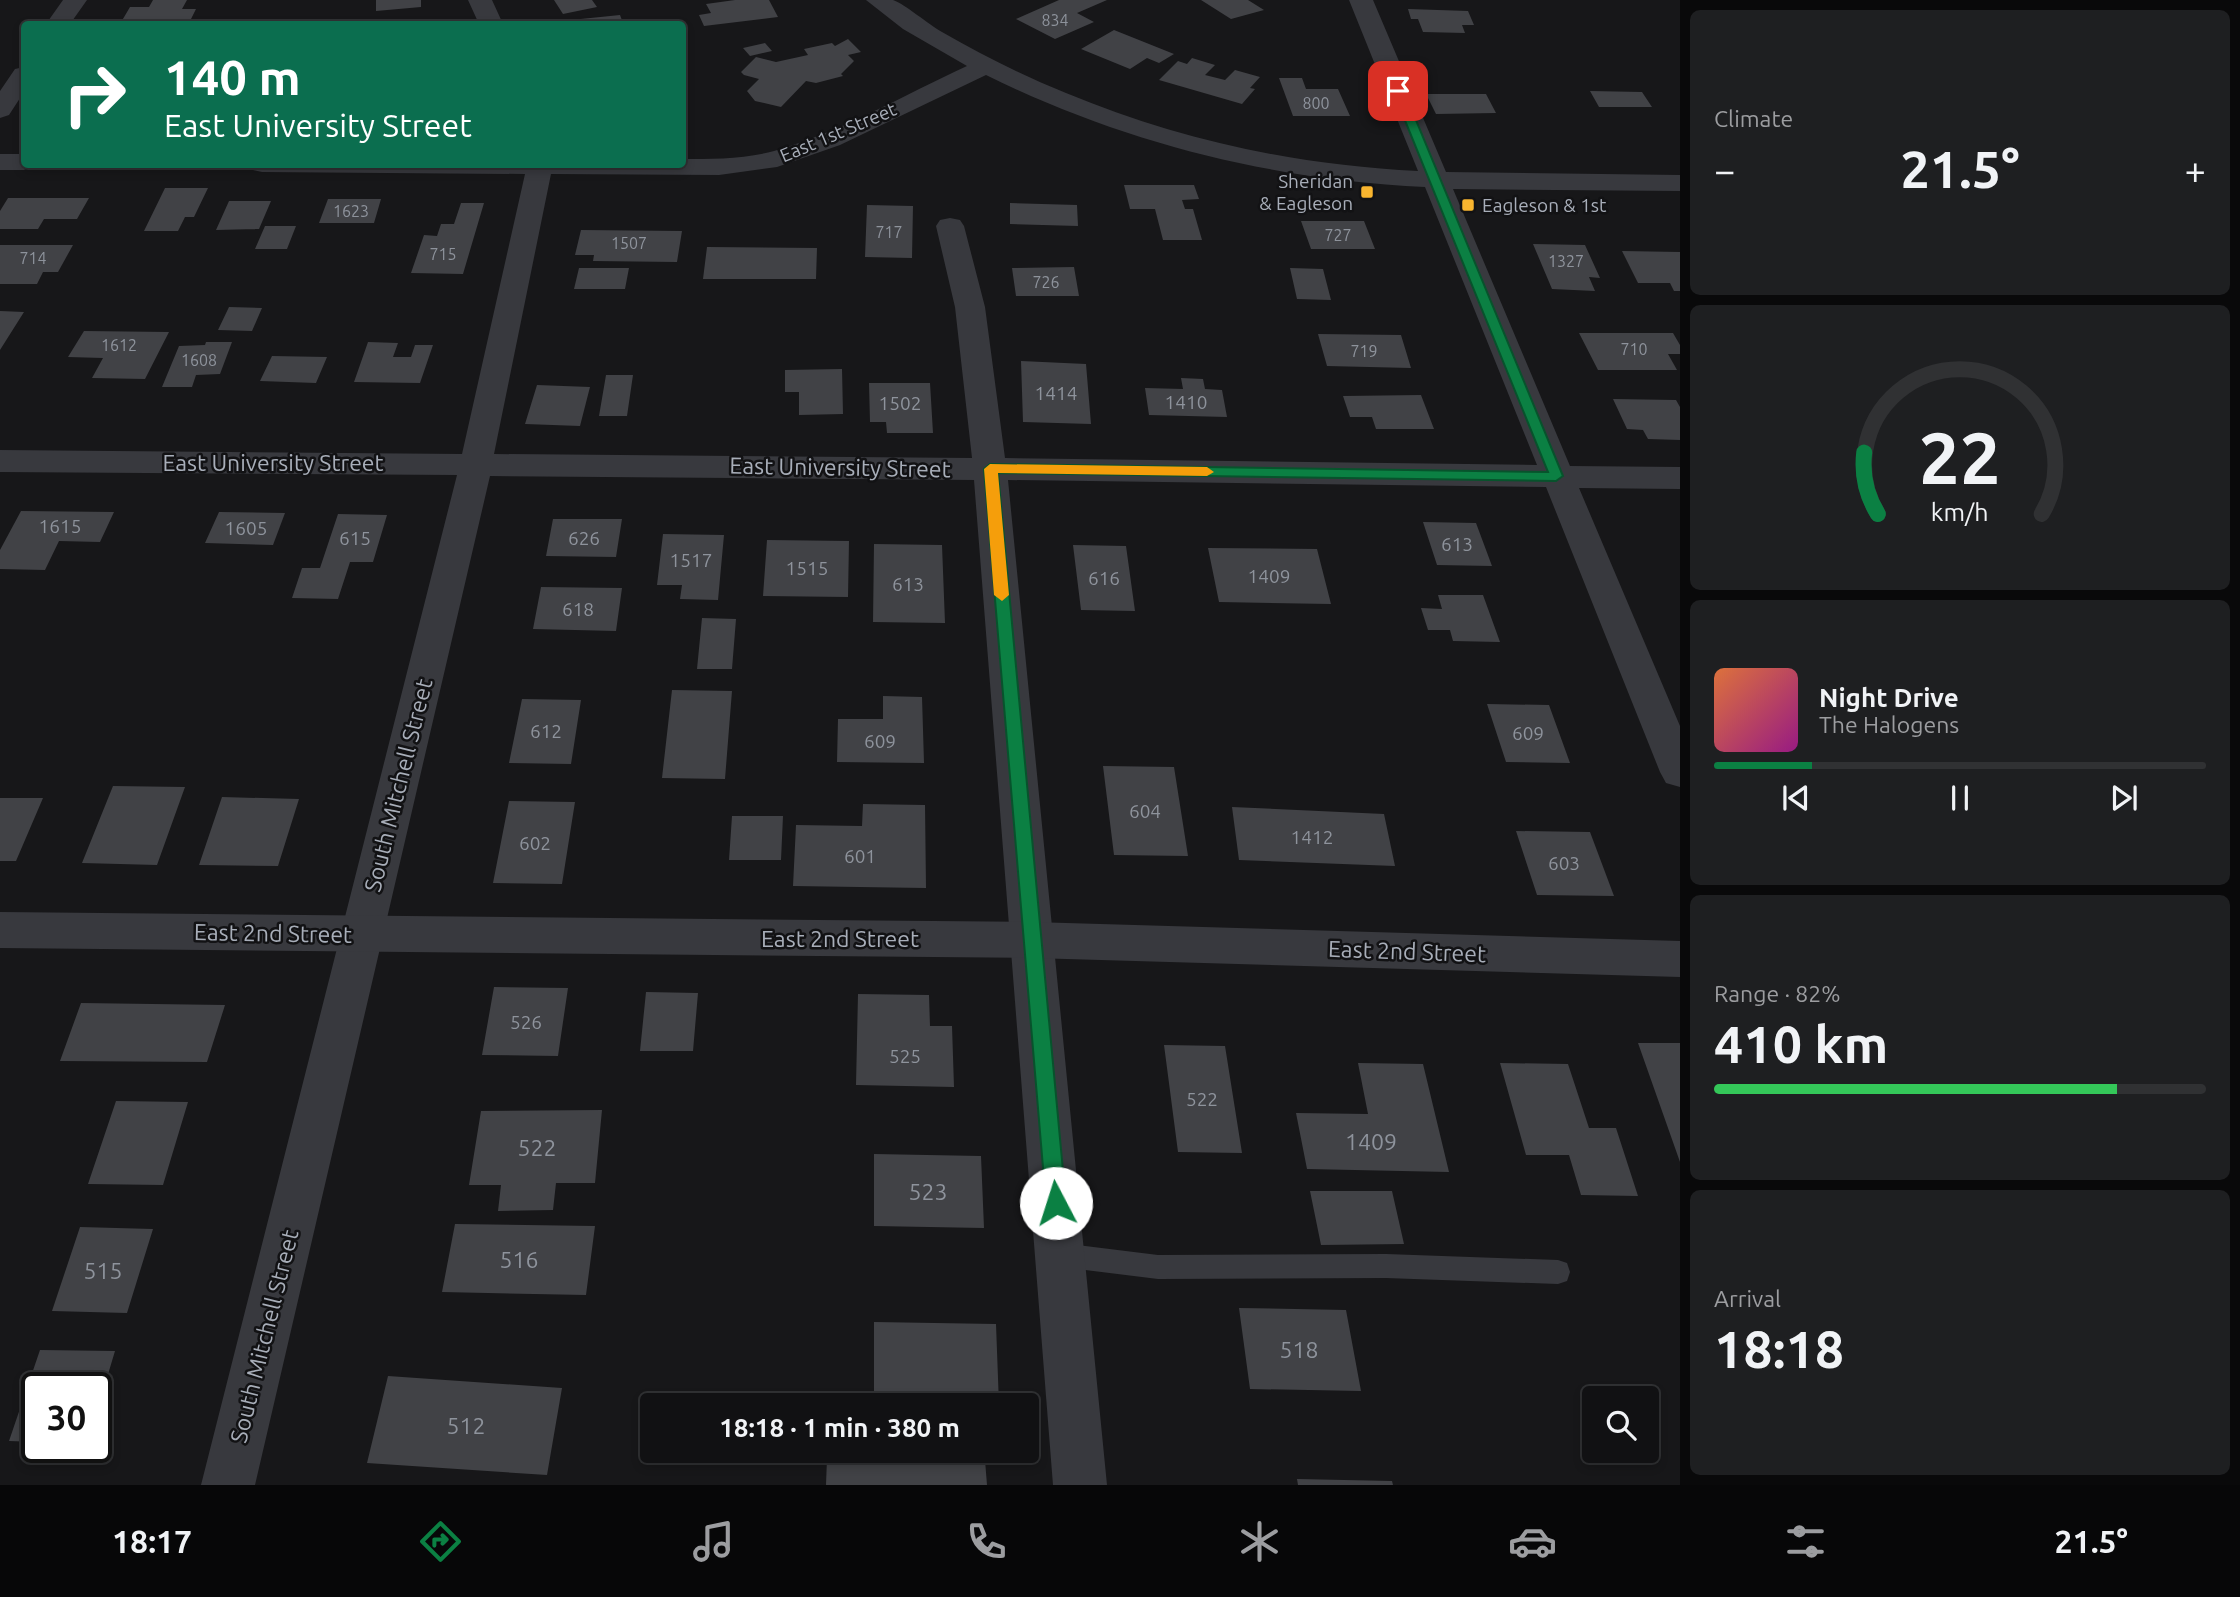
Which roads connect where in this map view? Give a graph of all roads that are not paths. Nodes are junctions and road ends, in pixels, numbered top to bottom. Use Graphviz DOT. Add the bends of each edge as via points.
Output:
graph roads {
  1 [pos="75,0"];
  2 [pos="480,0"];
  3 [pos="877,0"];
  4 [pos="1361,0"];
  5 [pos="60,21"];
  6 [pos="490,21"];
  7 [pos="986,66"];
  8 [pos="21,78"];
  9 [pos="0,110"];
  10 [pos="0,162"];
  11 [pos="21,162"];
  12 [pos="686,167"];
  13 [pos="540,168"];
  14 [pos="1435,180"];
  15 [pos="1680,183"];
  16 [pos="950,226"];
  17 [pos="0,461"];
  18 [pos="476,464"];
  19 [pos="990,469"];
  20 [pos="1556,476"];
  21 [pos="1680,478"];
  22 [pos="1680,772"];
  23 [pos="0,930"];
  24 [pos="362,934"];
  25 [pos="1032,940"];
  26 [pos="1680,960"];
  27 [pos="1060,1255"];
  28 [pos="1558,1272"];
  29 [pos="228,1485"];
  30 [pos="1080,1485"];
  1 -- 5 [label="street"];
  2 -- 6 [label="street"];
  3 -- 7 [label="street"];
  4 -- 14 [label="street"];
  7 -- 12 [label="street, East 1st Street" via="831,139 777,159"];
  7 -- 14 [label="street" via="1060,101 1221,152 1313,170"];
  8 -- 9 [label="street"];
  10 -- 11 [label="street"];
  13 -- 18 [label="street, South Mitchell Street"];
  14 -- 15 [label="street"];
  14 -- 20 [label="street"];
  16 -- 19 [label="street" via="970,307"];
  17 -- 18 [label="street, East University Street"];
  18 -- 19 [label="street, East University Street"];
  18 -- 24 [label="street, South Mitchell Street"];
  19 -- 20 [label="street, East University Street"];
  19 -- 25 [label="street"];
  20 -- 21 [label="street, East University Street"];
  20 -- 22 [label="street"];
  23 -- 24 [label="street, East 2nd Street"];
  24 -- 25 [label="street, East 2nd Street"];
  24 -- 29 [label="street, South Mitchell Street"];
  25 -- 26 [label="street, East 2nd Street"];
  25 -- 27 [label="street"];
  27 -- 28 [label="lane" via="1158,1267 1386,1266"];
  27 -- 30 [label="street"];
}
